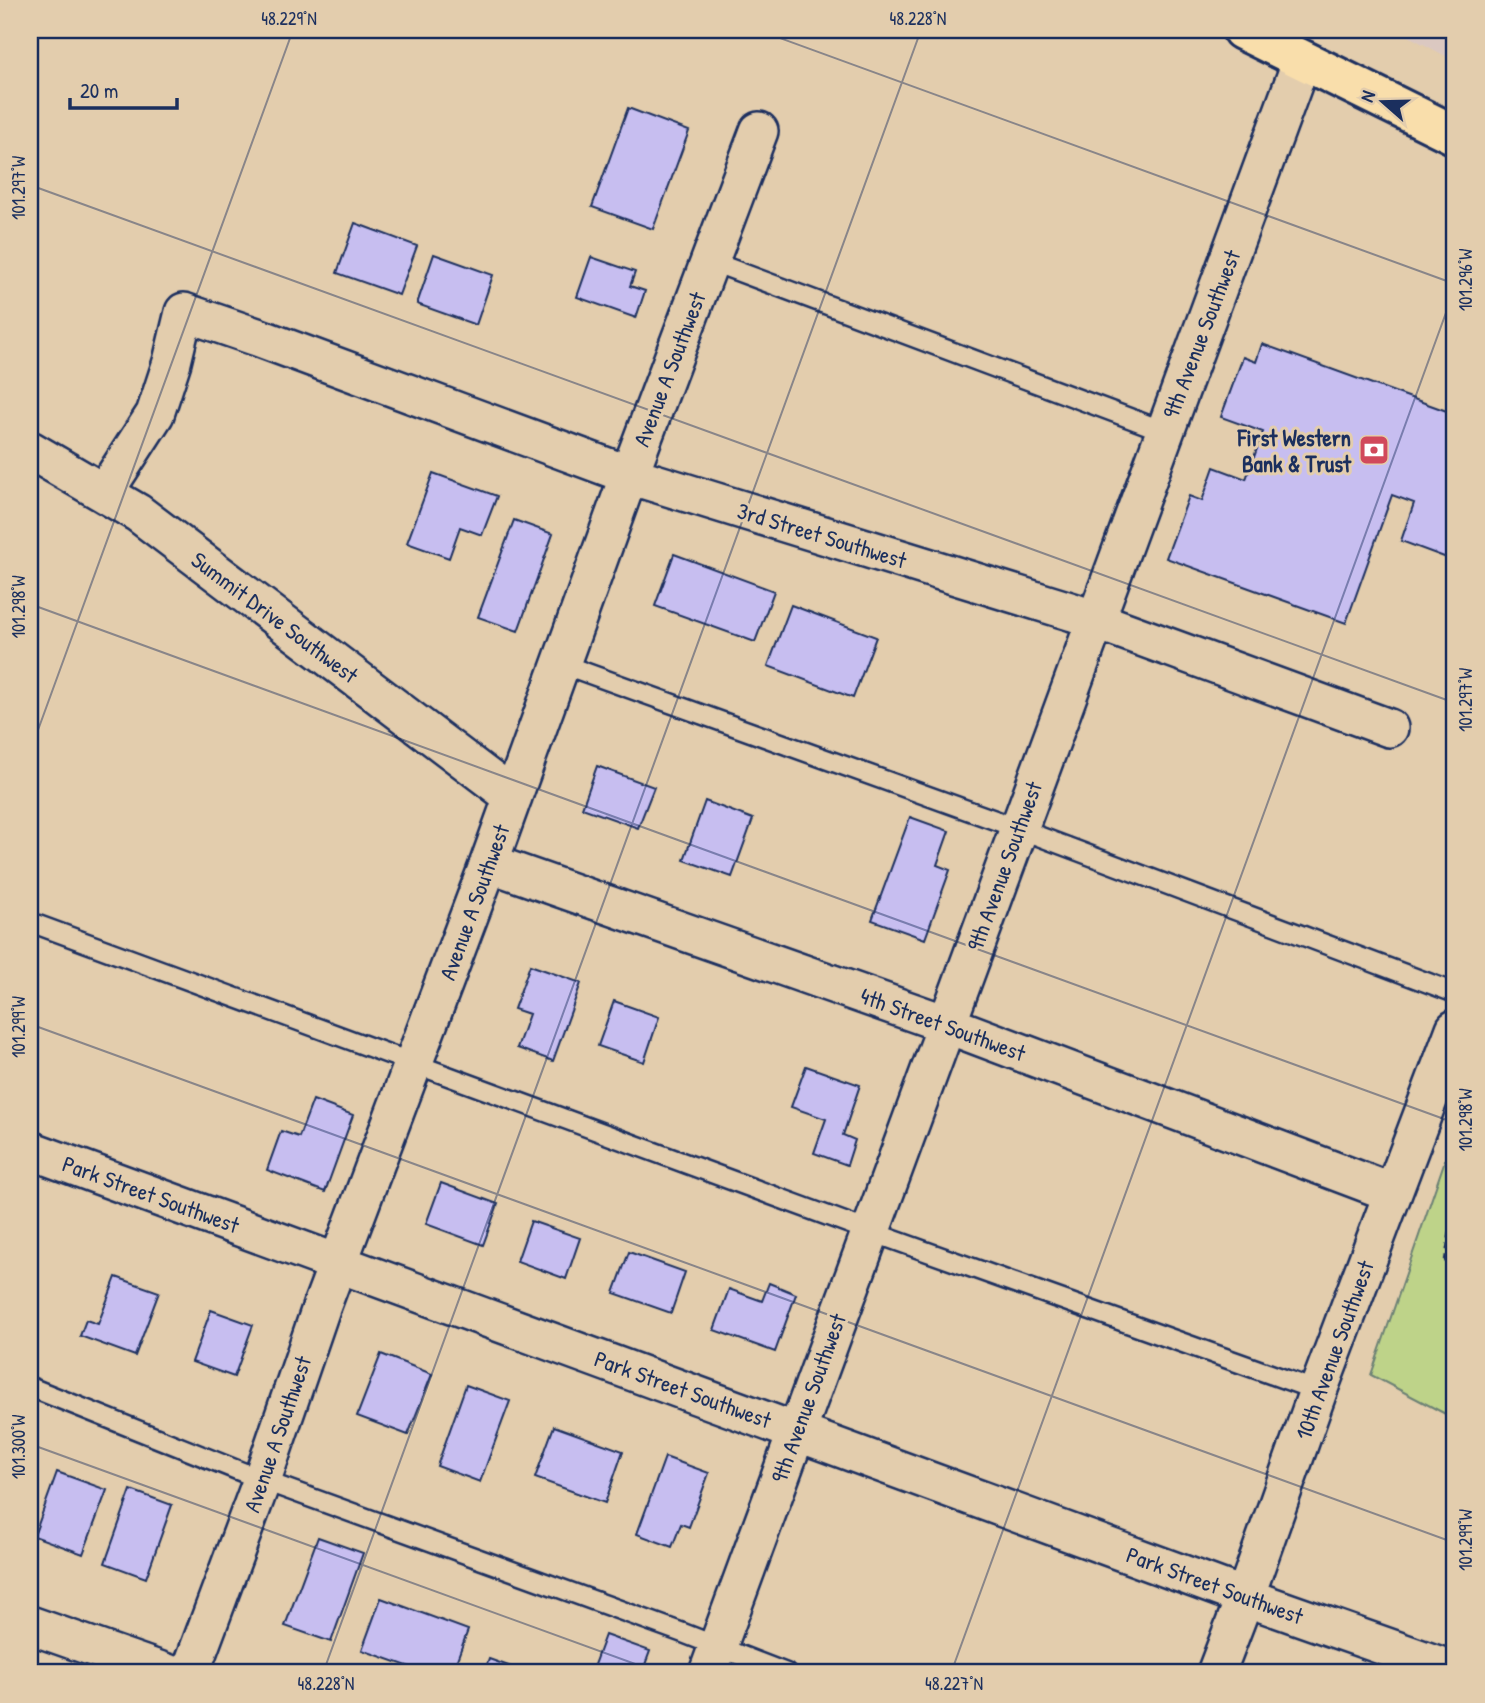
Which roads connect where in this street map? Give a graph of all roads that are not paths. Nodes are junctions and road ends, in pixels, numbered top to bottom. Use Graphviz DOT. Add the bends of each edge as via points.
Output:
graph roads {
  1 [pos="1242,30"];
  2 [pos="1302,60"];
  3 [pos="758,131"];
  4 [pos="1455,135"];
  5 [pos="710,261"];
  6 [pos="1164,431"];
  7 [pos="30,450"];
  8 [pos="629,475"];
  9 [pos="104,493"];
  10 [pos="1094,620"];
  11 [pos="562,664"];
  12 [pos="1389,728"];
  13 [pos="513,797"];
  14 [pos="1017,828"];
  15 [pos="489,863"];
  16 [pos="30,922"];
  17 [pos="1455,993"];
  18 [pos="946,1024"];
  19 [pos="1455,1029"];
  20 [pos="415,1063"];
  21 [pos="30,1150"];
  22 [pos="1393,1193"];
  23 [pos="869,1231"];
  24 [pos="340,1263"];
  25 [pos="30,1387"];
  26 [pos="1318,1391"];
  27 [pos="796,1430"];
  28 [pos="262,1480"];
  29 [pos="1245,1597"];
  30 [pos="30,1625"];
  31 [pos="712,1660"];
  32 [pos="1455,1671"];
  33 [pos="167,1673"];
  34 [pos="190,1673"];
  35 [pos="786,1673"];
  36 [pos="1216,1673"];
  1 -- 2 [label="main road"];
  2 -- 4 [label="main road"];
  2 -- 6 [label="street, 9th Avenue Southwest"];
  3 -- 5 [label="street, Avenue A Southwest"];
  5 -- 6 [label="lane"];
  5 -- 8 [label="street, Avenue A Southwest"];
  6 -- 10 [label="street, 9th Avenue Southwest"];
  7 -- 9 [label="street, Summit Drive Southwest"];
  8 -- 9 [label="street, 3rd Street Southwest" via="184,312 155,414"];
  8 -- 10 [label="street, 3rd Street Southwest"];
  8 -- 11 [label="street, Avenue A Southwest"];
  9 -- 13 [label="street, Summit Drive Southwest" via="138,513"];
  10 -- 12 [label="street, 3rd Street Southwest"];
  10 -- 14 [label="street, 9th Avenue Southwest"];
  11 -- 13 [label="street, Avenue A Southwest"];
  11 -- 14 [label="lane"];
  13 -- 15 [label="street, Avenue A Southwest"];
  14 -- 17 [label="lane"];
  14 -- 18 [label="street, 9th Avenue Southwest"];
  15 -- 18 [label="street, 4th Street Southwest"];
  15 -- 20 [label="street, Avenue A Southwest"];
  16 -- 20 [label="lane"];
  18 -- 22 [label="street, 4th Street Southwest"];
  18 -- 23 [label="street, 9th Avenue Southwest"];
  19 -- 22 [label="street, 10th Avenue Southwest"];
  20 -- 23 [label="lane"];
  20 -- 24 [label="street, Avenue A Southwest"];
  21 -- 24 [label="street, Park Street Southwest"];
  22 -- 26 [label="street, 10th Avenue Southwest"];
  23 -- 26 [label="lane"];
  23 -- 27 [label="street, 9th Avenue Southwest"];
  24 -- 27 [label="street, Park Street Southwest"];
  24 -- 28 [label="street, Avenue A Southwest"];
  25 -- 28 [label="lane"];
  26 -- 29 [label="street, 10th Avenue Southwest"];
  27 -- 29 [label="street, Park Street Southwest"];
  27 -- 31 [label="street, 9th Avenue Southwest"];
  28 -- 31 [label="lane"];
  28 -- 34 [label="street, Avenue A Southwest"];
  29 -- 32 [label="street, Park Street Southwest"];
  29 -- 36 [label="street, 10th Avenue Southwest"];
  30 -- 33 [label="street"];
  31 -- 35 [label="lane"];
}
